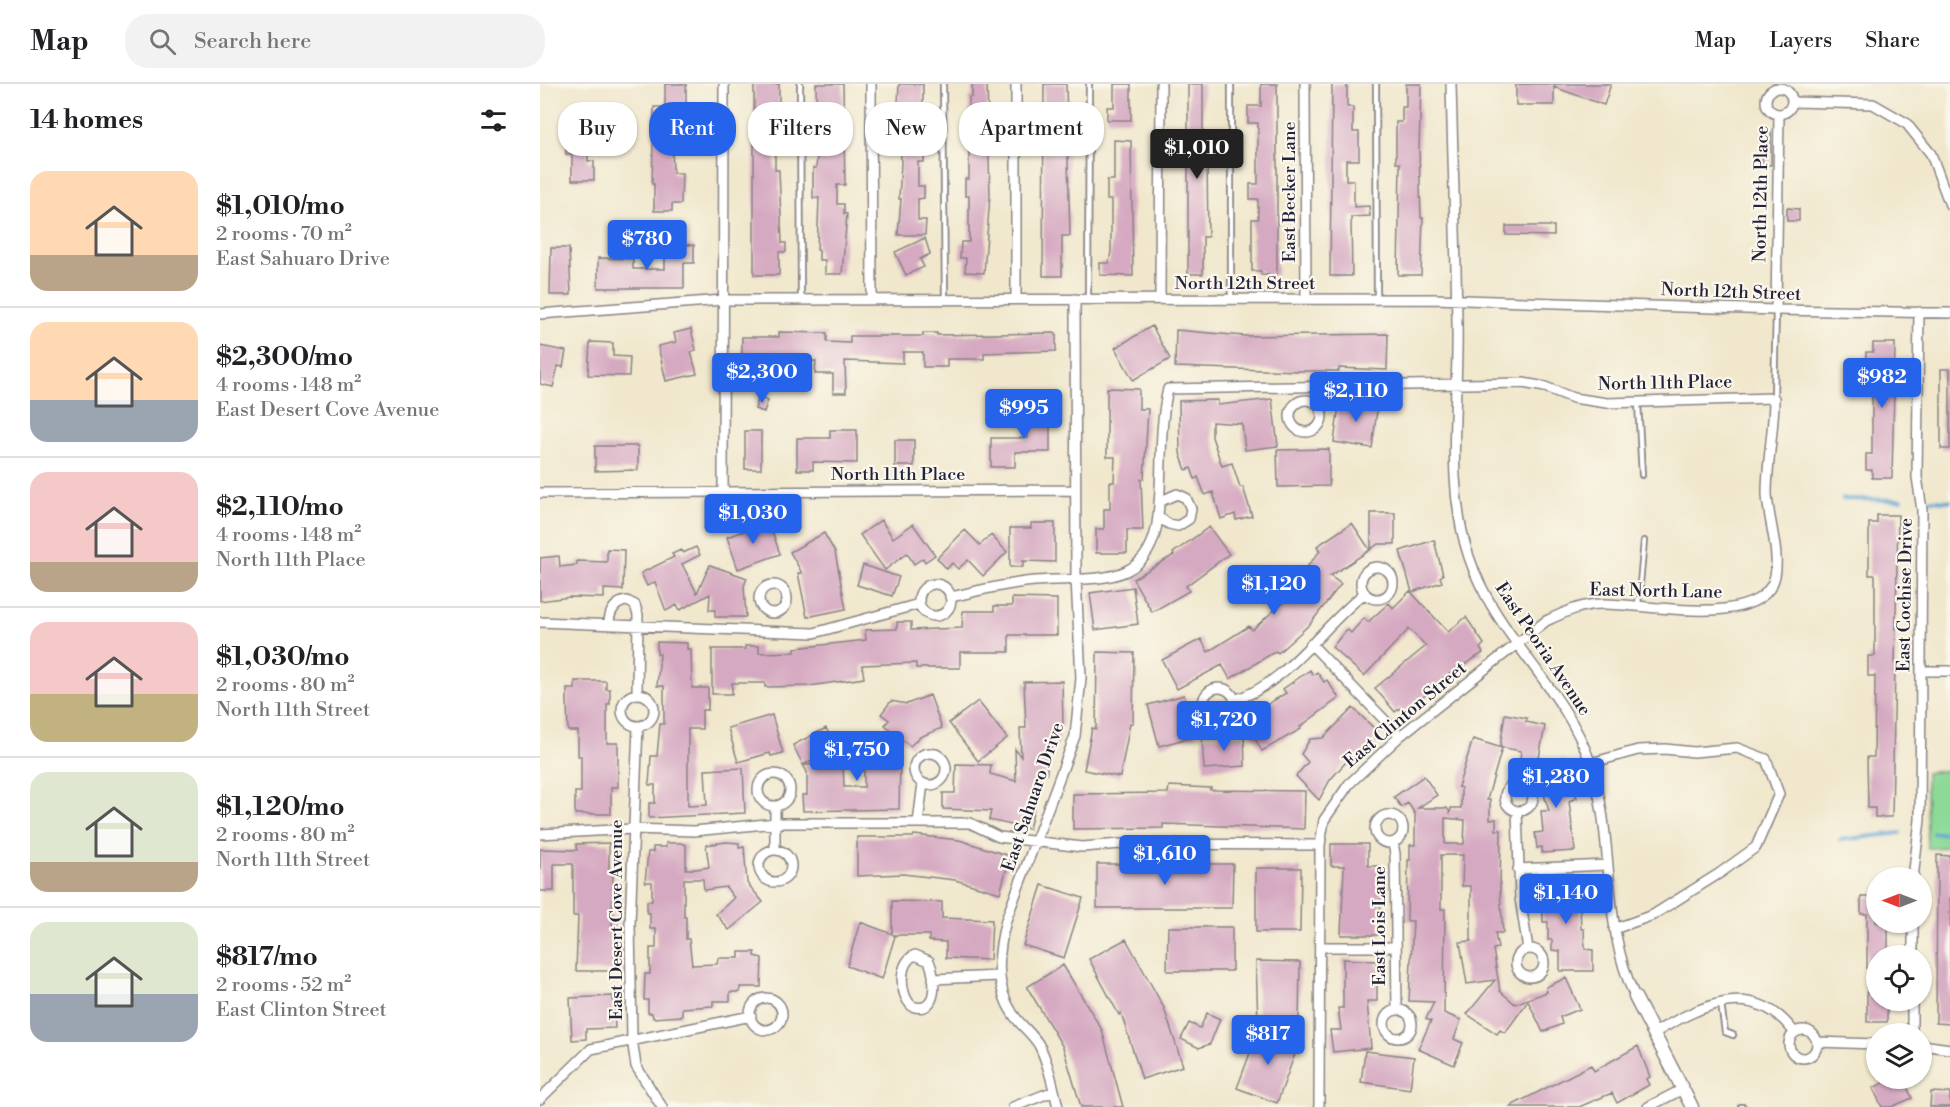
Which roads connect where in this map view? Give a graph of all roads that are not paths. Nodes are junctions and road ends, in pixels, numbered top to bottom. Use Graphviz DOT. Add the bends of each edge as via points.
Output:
graph roads {
  1 [pos="724,84"];
  2 [pos="800,84"];
  3 [pos="871,84"];
  4 [pos="944,84"];
  5 [pos="1016,84"];
  6 [pos="1089,84"];
  7 [pos="1161,84"];
  8 [pos="1231,84"];
  9 [pos="1305,84"];
  10 [pos="1376,84"];
  11 [pos="1451,84"];
  12 [pos="1769,88"];
  13 [pos="1793,102"];
  14 [pos="1779,115"];
  15 [pos="1950,205"];
  16 [pos="872,299"];
  17 [pos="945,299"];
  18 [pos="1016,299"];
  19 [pos="1075,299"];
  20 [pos="1088,299"];
  21 [pos="1160,299"];
  22 [pos="1231,299"];
  23 [pos="1306,299"];
  24 [pos="1377,299"];
  25 [pos="1456,299"];
  26 [pos="723,300"];
  27 [pos="801,300"];
  28 [pos="1776,310"];
  29 [pos="1919,312"];
  30 [pos="1950,313"];
  31 [pos="540,314"];
  32 [pos="1457,383"];
  33 [pos="1307,388"];
  34 [pos="1774,398"];
  35 [pos="1307,401"];
  36 [pos="1638,403"];
  37 [pos="1642,475"];
  38 [pos="723,490"];
  39 [pos="1075,490"];
  40 [pos="540,493"];
  41 [pos="1159,502"];
  42 [pos="1158,517"];
  43 [pos="1644,540"];
  44 [pos="1076,579"];
  45 [pos="1365,593"];
  46 [pos="950,597"];
  47 [pos="919,604"];
  48 [pos="1638,605"];
  49 [pos="773,613"];
  50 [pos="540,622"];
  51 [pos="609,624"];
  52 [pos="639,625"];
  53 [pos="775,632"];
  54 [pos="1311,644"];
  55 [pos="1516,644"];
  56 [pos="1921,671"];
  57 [pos="1950,671"];
  58 [pos="637,694"];
  59 [pos="1234,700"];
  60 [pos="638,726"];
  61 [pos="1400,736"];
  62 [pos="1591,763"];
  63 [pos="923,783"];
  64 [pos="776,806"];
  65 [pos="1517,812"];
  66 [pos="918,823"];
  67 [pos="776,824"];
  68 [pos="633,829"];
  69 [pos="540,834"];
  70 [pos="1036,842"];
  71 [pos="1393,843"];
  72 [pos="1320,845"];
  73 [pos="775,850"];
  74 [pos="1607,865"];
  75 [pos="1914,867"];
  76 [pos="1518,869"];
  77 [pos="1614,929"];
  78 [pos="1320,947"];
  79 [pos="1395,947"];
  80 [pos="1528,949"];
  81 [pos="999,976"];
  82 [pos="933,979"];
  83 [pos="1638,1002"];
  84 [pos="1721,1002"];
  85 [pos="1397,1010"];
  86 [pos="751,1016"];
  87 [pos="1725,1032"];
  88 [pos="1794,1032"];
  89 [pos="1654,1033"];
  90 [pos="1716,1033"];
  91 [pos="1733,1035"];
  92 [pos="632,1039"];
  93 [pos="1817,1042"];
  94 [pos="1866,1044"];
  95 [pos="1932,1046"];
  96 [pos="1950,1049"];
  97 [pos="1683,1089"];
  98 [pos="1054,1091"];
  99 [pos="540,1099"];
  100 [pos="662,1107"];
  101 [pos="1013,1107"];
  102 [pos="1058,1107"];
  103 [pos="1319,1107"];
  104 [pos="1648,1107"];
  105 [pos="1692,1107"];
  1 -- 26 [label="street"];
  2 -- 27 [label="lane"];
  3 -- 16 [label="street"];
  4 -- 17 [label="lane"];
  5 -- 18 [label="street"];
  6 -- 20 [label="lane"];
  7 -- 21 [label="street"];
  8 -- 22 [label="lane"];
  9 -- 23 [label="street, East Becker Lane"];
  10 -- 24 [label="lane"];
  11 -- 25 [label="street, East Peoria Avenue"];
  12 -- 13 [label="street" via="1787,90"];
  12 -- 14 [label="street" via="1766,104"];
  13 -- 14 [label="street" via="1790,110"];
  13 -- 15 [label="street" via="1873,104 1906,123 1931,154"];
  14 -- 28 [label="street, North 12th Place"];
  16 -- 17 [label="street, North 12th Street"];
  16 -- 27 [label="street, North 12th Street"];
  17 -- 18 [label="street, North 12th Street"];
  18 -- 19 [label="street, North 12th Street"];
  19 -- 20 [label="street, North 12th Street"];
  19 -- 39 [label="street, East Sahuaro Drive"];
  20 -- 21 [label="street, North 12th Street"];
  21 -- 22 [label="street, North 12th Street"];
  22 -- 23 [label="street, North 12th Street"];
  23 -- 24 [label="street, North 12th Street"];
  24 -- 25 [label="street, North 12th Street"];
  25 -- 28 [label="street, North 12th Street"];
  25 -- 32 [label="street, East Peoria Avenue"];
  26 -- 27 [label="street, North 12th Street"];
  26 -- 31 [label="street, North 12th Street"];
  26 -- 38 [label="street"];
  28 -- 29 [label="street, North 12th Street"];
  28 -- 34 [label="lane, East North Lane"];
  29 -- 30 [label="street, North 12th Street"];
  29 -- 56 [label="street, East Cochise Drive"];
  32 -- 33 [label="street, North 11th Place"];
  32 -- 36 [label="street, North 11th Place" via="1523,383 1589,401"];
  32 -- 55 [label="street, East Peoria Avenue" via="1456,482 1463,536 1483,594"];
  33 -- 35 [label="street"];
  33 -- 41 [label="street, North 11th Place" via="1168,389 1159,452"];
  34 -- 36 [label="street, North 11th Place"];
  34 -- 48 [label="street, East North Lane" via="1767,496 1776,574 1769,592 1760,600 1730,609"];
  36 -- 37 [label="lane"];
  38 -- 39 [label="street, North 11th Place"];
  38 -- 40 [label="street, North 11th Place"];
  39 -- 44 [label="street, East Sahuaro Drive"];
  41 -- 42 [label="street"];
  41 -- 42 [label="street" via="1177,494 1186,498 1191,509 1189,519 1178,526"];
  42 -- 44 [label="street" via="1155,538 1139,564 1113,578"];
  43 -- 48 [label="lane"];
  44 -- 46 [label="street" via="1033,581"];
  44 -- 70 [label="street, East Sahuaro Drive" via="1081,678 1075,736"];
  45 -- 54 [label="street"];
  46 -- 47 [label="street" via="949,606 938,615 924,612"];
  46 -- 47 [label="street" via="941,586 931,585 920,594"];
  47 -- 53 [label="street" via="814,633"];
  48 -- 55 [label="street, East North Lane" via="1601,604 1570,610"];
  49 -- 53 [label="street"];
  50 -- 51 [label="street"];
  51 -- 52 [label="street"];
  51 -- 52 [label="street" via="612,609 627,601 637,609"];
  52 -- 53 [label="street"];
  52 -- 58 [label="street"];
  54 -- 59 [label="street" via="1275,677"];
  54 -- 61 [label="street"];
  55 -- 61 [label="street, East Clinton Street"];
  55 -- 62 [label="street, East Peoria Avenue" via="1565,711"];
  56 -- 57 [label="street"];
  56 -- 75 [label="street, East Cochise Drive"];
  58 -- 60 [label="street" via="625,702 622,711 629,723"];
  58 -- 60 [label="street, East Desert Cove Avenue" via="645,696 653,707 650,720"];
  60 -- 68 [label="street, East Desert Cove Avenue"];
  61 -- 72 [label="street, East Clinton Street" via="1340,795 1324,820"];
  62 -- 74 [label="street, East Peoria Avenue" via="1603,816"];
  62 -- 77 [label="street" via="1638,750 1694,752 1737,748 1766,759 1779,794 1756,847 1653,915"];
  63 -- 66 [label="street"];
  64 -- 67 [label="street"];
  65 -- 76 [label="street"];
  66 -- 67 [label="street"];
  66 -- 70 [label="street" via="970,824 999,837"];
  67 -- 68 [label="street" via="694,831"];
  67 -- 73 [label="street"];
  68 -- 69 [label="street"];
  68 -- 92 [label="street, East Desert Cove Avenue"];
  70 -- 72 [label="street" via="1082,846"];
  70 -- 81 [label="street, East Sahuaro Drive" via="1000,941"];
  71 -- 79 [label="street, East Lois Lane"];
  72 -- 78 [label="street, East Clinton Street"];
  74 -- 76 [label="street"];
  74 -- 77 [label="street, East Peoria Avenue"];
  76 -- 80 [label="street"];
  77 -- 83 [label="street, East Peoria Avenue" via="1619,956"];
  78 -- 79 [label="street"];
  78 -- 103 [label="street, East Clinton Street"];
  79 -- 85 [label="street, East Lois Lane"];
  81 -- 82 [label="street"];
  81 -- 98 [label="street, East Sahuaro Drive" via="1013,1014 1039,1045"];
  82 -- 82 [label="street" via="931,966 924,957 915,955 906,961 903,968 908,1002 916,1008 928,1005 933,999"];
  83 -- 89 [label="street, East Peoria Avenue"];
  84 -- 87 [label="lane"];
  84 -- 88 [label="street" via="1759,1005 1787,1022"];
  84 -- 89 [label="street"];
  86 -- 92 [label="street"];
  87 -- 90 [label="lane"];
  87 -- 91 [label="lane"];
  88 -- 93 [label="street" via="1808,1030"];
  88 -- 93 [label="street" via="1788,1043 1797,1057 1809,1056"];
  89 -- 97 [label="street, East Peoria Avenue"];
  92 -- 99 [label="street" via="591,1049"];
  92 -- 100 [label="street, East Desert Cove Avenue" via="636,1066"];
  93 -- 94 [label="street"];
  95 -- 96 [label="street"];
  97 -- 104 [label="street"];
  97 -- 105 [label="street, East Peoria Avenue"];
  98 -- 101 [label="street"];
  98 -- 102 [label="street, East Sahuaro Drive"];
}
